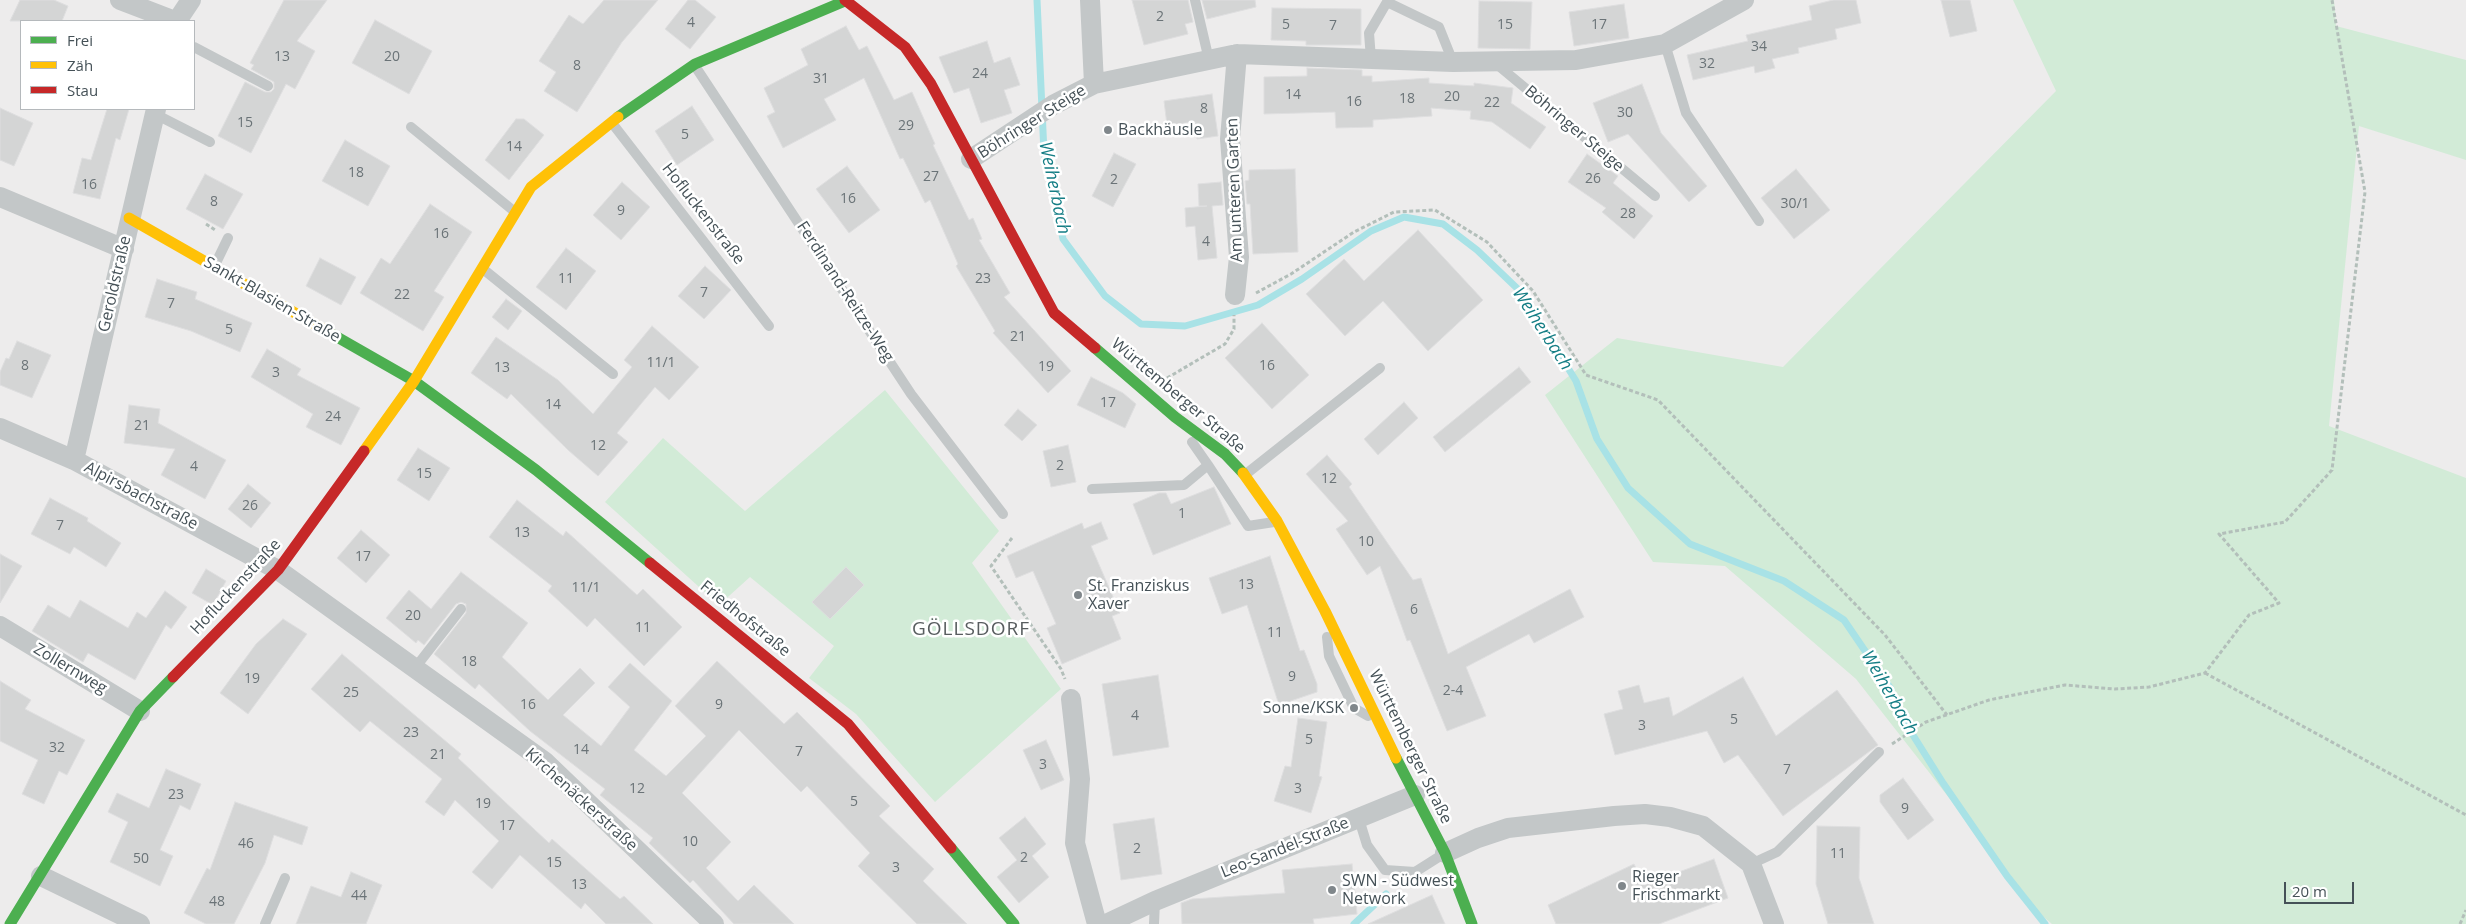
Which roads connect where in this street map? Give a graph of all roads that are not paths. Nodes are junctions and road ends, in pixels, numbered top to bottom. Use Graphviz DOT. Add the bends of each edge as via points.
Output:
graph roads {
  1 [pos="120,0"];
  2 [pos="191,0"];
  3 [pos="845,0"];
  4 [pos="1090,0"];
  5 [pos="1195,0"];
  6 [pos="1744,0"];
  7 [pos="1384,1"];
  8 [pos="173,20"];
  9 [pos="177,20"];
  10 [pos="1666,44"];
  11 [pos="195,49"];
  12 [pos="1237,54"];
  13 [pos="1371,59"];
  14 [pos="1209,60"];
  15 [pos="1453,62"];
  16 [pos="1493,62"];
  17 [pos="694,64"];
  18 [pos="1094,84"];
  19 [pos="268,86"];
  20 [pos="155,112"];
  21 [pos="612,122"];
  22 [pos="411,127"];
  23 [pos="210,142"];
  24 [pos="971,159"];
  25 [pos="1655,196"];
  26 [pos="0,197"];
  27 [pos="516,212"];
  28 [pos="130,218"];
  29 [pos="1759,221"];
  30 [pos="228,238"];
  31 [pos="124,249"];
  32 [pos="214,267"];
  33 [pos="482,268"];
  34 [pos="1235,295"];
  35 [pos="769,326"];
  36 [pos="1380,368"];
  37 [pos="613,374"];
  38 [pos="414,381"];
  39 [pos="1175,417"];
  40 [pos="0,428"];
  41 [pos="74,460"];
  42 [pos="1208,465"];
  43 [pos="1245,475"];
  44 [pos="1092,489"];
  45 [pos="1003,514"];
  46 [pos="1277,521"];
  47 [pos="278,570"];
  48 [pos="461,609"];
  49 [pos="1325,611"];
  50 [pos="0,626"];
  51 [pos="415,668"];
  52 [pos="1071,699"];
  53 [pos="140,711"];
  54 [pos="1379,724"];
  55 [pos="1879,752"];
  56 [pos="1415,795"];
  57 [pos="1359,819"];
  58 [pos="1445,853"];
  59 [pos="1750,864"];
  60 [pos="41,876"];
  61 [pos="285,878"];
  62 [pos="1155,901"];
  63 [pos="7,920"];
  64 [pos="140,924"];
  65 [pos="265,924"];
  66 [pos="714,924"];
  67 [pos="1014,924"];
  68 [pos="1097,924"];
  69 [pos="1106,924"];
  70 [pos="1154,924"];
  71 [pos="1472,924"];
  72 [pos="1774,924"];
  1 -- 8 [label="street"];
  2 -- 9 [label="street"];
  3 -- 17 [label="street, Hofluckenstraße"];
  3 -- 24 [label="street, Württemberger Straße" via="905,47 931,84"];
  4 -- 18 [label="street"];
  5 -- 14 [label="lane"];
  6 -- 10 [label="street, Böhringer Steige"];
  7 -- 13 [label="lane" via="1369,33"];
  7 -- 15 [label="lane" via="1439,27"];
  10 -- 16 [label="street, Böhringer Steige" via="1576,60"];
  10 -- 29 [label="lane" via="1686,113"];
  11 -- 19 [label="lane"];
  12 -- 13 [label="street, Böhringer Steige"];
  12 -- 14 [label="street, Böhringer Steige"];
  12 -- 34 [label="street, Am unteren Garten" via="1230,139 1238,257"];
  13 -- 15 [label="street, Böhringer Steige"];
  14 -- 18 [label="street, Böhringer Steige"];
  15 -- 16 [label="street, Böhringer Steige"];
  16 -- 25 [label="lane, Böhringer Steige"];
  17 -- 21 [label="street, Hofluckenstraße"];
  17 -- 45 [label="lane, Ferdinand-Reitze-Weg" via="912,394"];
  18 -- 24 [label="street, Böhringer Steige" via="1013,130"];
  20 -- 23 [label="lane"];
  20 -- 28 [label="street, Geroldstraße"];
  21 -- 27 [label="street, Hofluckenstraße" via="531,187"];
  21 -- 35 [label="lane, Hofluckenstraße"];
  22 -- 27 [label="lane"];
  24 -- 39 [label="street, Württemberger Straße" via="1054,313"];
  26 -- 31 [label="street"];
  27 -- 33 [label="street, Hofluckenstraße"];
  28 -- 31 [label="street, Geroldstraße"];
  28 -- 32 [label="street, Sankt-Blasien-Straße"];
  30 -- 32 [label="lane"];
  31 -- 41 [label="street, Geroldstraße"];
  32 -- 38 [label="street, Sankt-Blasien-Straße"];
  33 -- 37 [label="lane"];
  33 -- 38 [label="street, Hofluckenstraße"];
  36 -- 43 [label="lane"];
  38 -- 47 [label="street, Hofluckenstraße"];
  38 -- 67 [label="street, Friedhofstraße" via="536,470 848,724"];
  39 -- 42 [label="lane"];
  39 -- 43 [label="street, Württemberger Straße" via="1225,454"];
  40 -- 41 [label="street, Alpirsbachstraße"];
  41 -- 47 [label="street, Alpirsbachstraße"];
  42 -- 44 [label="lane" via="1184,485"];
  42 -- 46 [label="lane" via="1248,526"];
  43 -- 46 [label="street, Württemberger Straße"];
  46 -- 49 [label="street, Württemberger Straße"];
  47 -- 51 [label="street, Kirchenäckerstraße"];
  47 -- 53 [label="street, Hofluckenstraße"];
  48 -- 51 [label="lane"];
  49 -- 54 [label="street, Württemberger Straße"];
  49 -- 54 [label="lane" via="1329,656 1354,708"];
  50 -- 53 [label="street, Zollernweg"];
  51 -- 66 [label="street, Kirchenäckerstraße" via="544,762"];
  52 -- 68 [label="street" via="1080,779 1075,844"];
  53 -- 60 [label="street, Hofluckenstraße"];
  54 -- 56 [label="street, Württemberger Straße"];
  55 -- 59 [label="lane" via="1777,852"];
  56 -- 57 [label="street, Leo-Sandel-Straße"];
  56 -- 58 [label="street, Württemberger Straße"];
  57 -- 58 [label="lane" via="1367,845 1385,870 1415,872"];
  57 -- 62 [label="street, Leo-Sandel-Straße"];
  58 -- 59 [label="street" via="1508,828 1645,814 1703,826"];
  58 -- 71 [label="street, Württemberger Straße"];
  59 -- 72 [label="street"];
  60 -- 63 [label="street, Hofluckenstraße"];
  60 -- 64 [label="street"];
  61 -- 65 [label="lane"];
  62 -- 69 [label="street, Leo-Sandel-Straße"];
  62 -- 70 [label="lane"];
}
